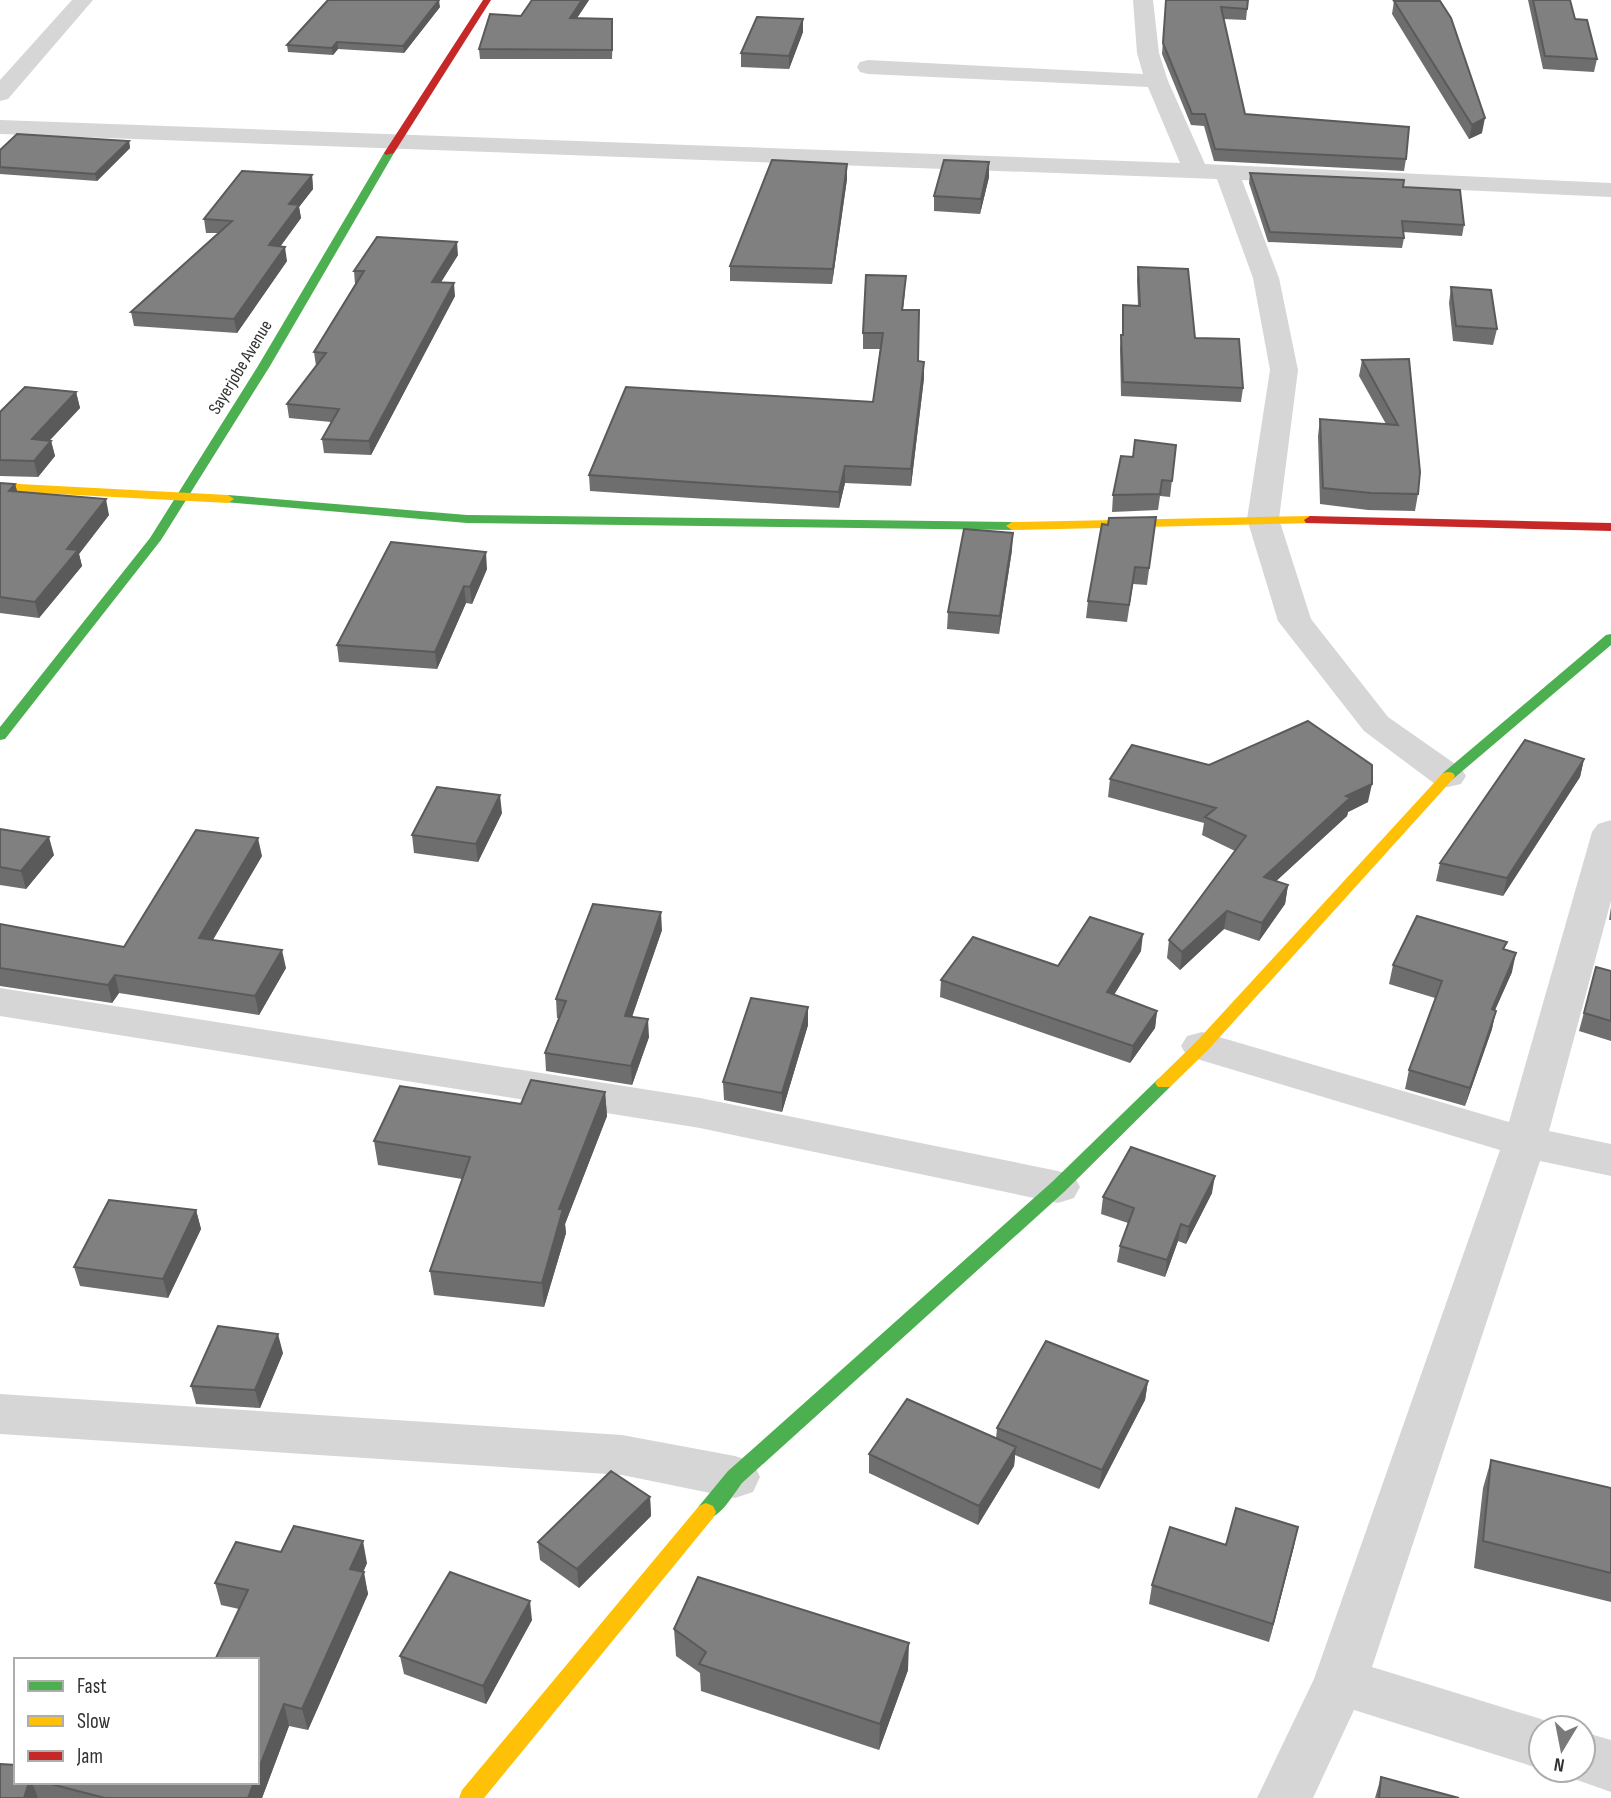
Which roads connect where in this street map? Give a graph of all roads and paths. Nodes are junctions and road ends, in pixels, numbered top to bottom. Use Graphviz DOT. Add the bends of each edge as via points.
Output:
graph roads {
  1 [pos="83,0"];
  2 [pos="486,0"];
  3 [pos="1143,0"];
  4 [pos="869,67"];
  5 [pos="1157,81"];
  6 [pos="0,93"];
  7 [pos="0,127"];
  8 [pos="394,144"];
  9 [pos="1196,171"];
  10 [pos="1227,172"];
  11 [pos="1611,190"];
  12 [pos="0,487"];
  13 [pos="183,495"];
  14 [pos="1264,519"];
  15 [pos="1611,527"];
  16 [pos="1611,638"];
  17 [pos="0,736"];
  18 [pos="1448,776"];
  19 [pos="1611,832"];
  20 [pos="0,1002"];
  21 [pos="1202,1046"];
  22 [pos="1525,1142"];
  23 [pos="1611,1160"];
  24 [pos="1058,1187"];
  25 [pos="0,1414"];
  26 [pos="735,1477"];
  27 [pos="1340,1682"];
  28 [pos="1527,1740"];
  29 [pos="470,1798"];
  30 [pos="1285,1798"];
  1 -- 6 [label="street"];
  2 -- 8 [label="street, Sayerjobe Avenue"];
  3 -- 5 [label="street" via="1148,53"];
  4 -- 5 [label="street"];
  5 -- 9 [label="street"];
  7 -- 8 [label="street"];
  8 -- 9 [label="street"];
  8 -- 13 [label="street, Sayerjobe Avenue"];
  9 -- 10 [label="street"];
  10 -- 11 [label="street"];
  10 -- 14 [label="street" via="1266,278 1284,370"];
  12 -- 13 [label="street"];
  13 -- 14 [label="street" via="467,519 1001,526"];
  13 -- 17 [label="street, Sayerjobe Avenue" via="155,540"];
  14 -- 15 [label="street"];
  14 -- 18 [label="street" via="1295,621 1376,724"];
  16 -- 18 [label="street"];
  18 -- 21 [label="street"];
  19 -- 22 [label="street"];
  20 -- 24 [label="street" via="700,1113"];
  21 -- 22 [label="street"];
  21 -- 24 [label="street"];
  22 -- 23 [label="street"];
  22 -- 27 [label="street"];
  24 -- 26 [label="street"];
  25 -- 26 [label="street" via="622,1455"];
  26 -- 29 [label="street"];
  27 -- 28 [label="street"];
  27 -- 30 [label="street"];
}
